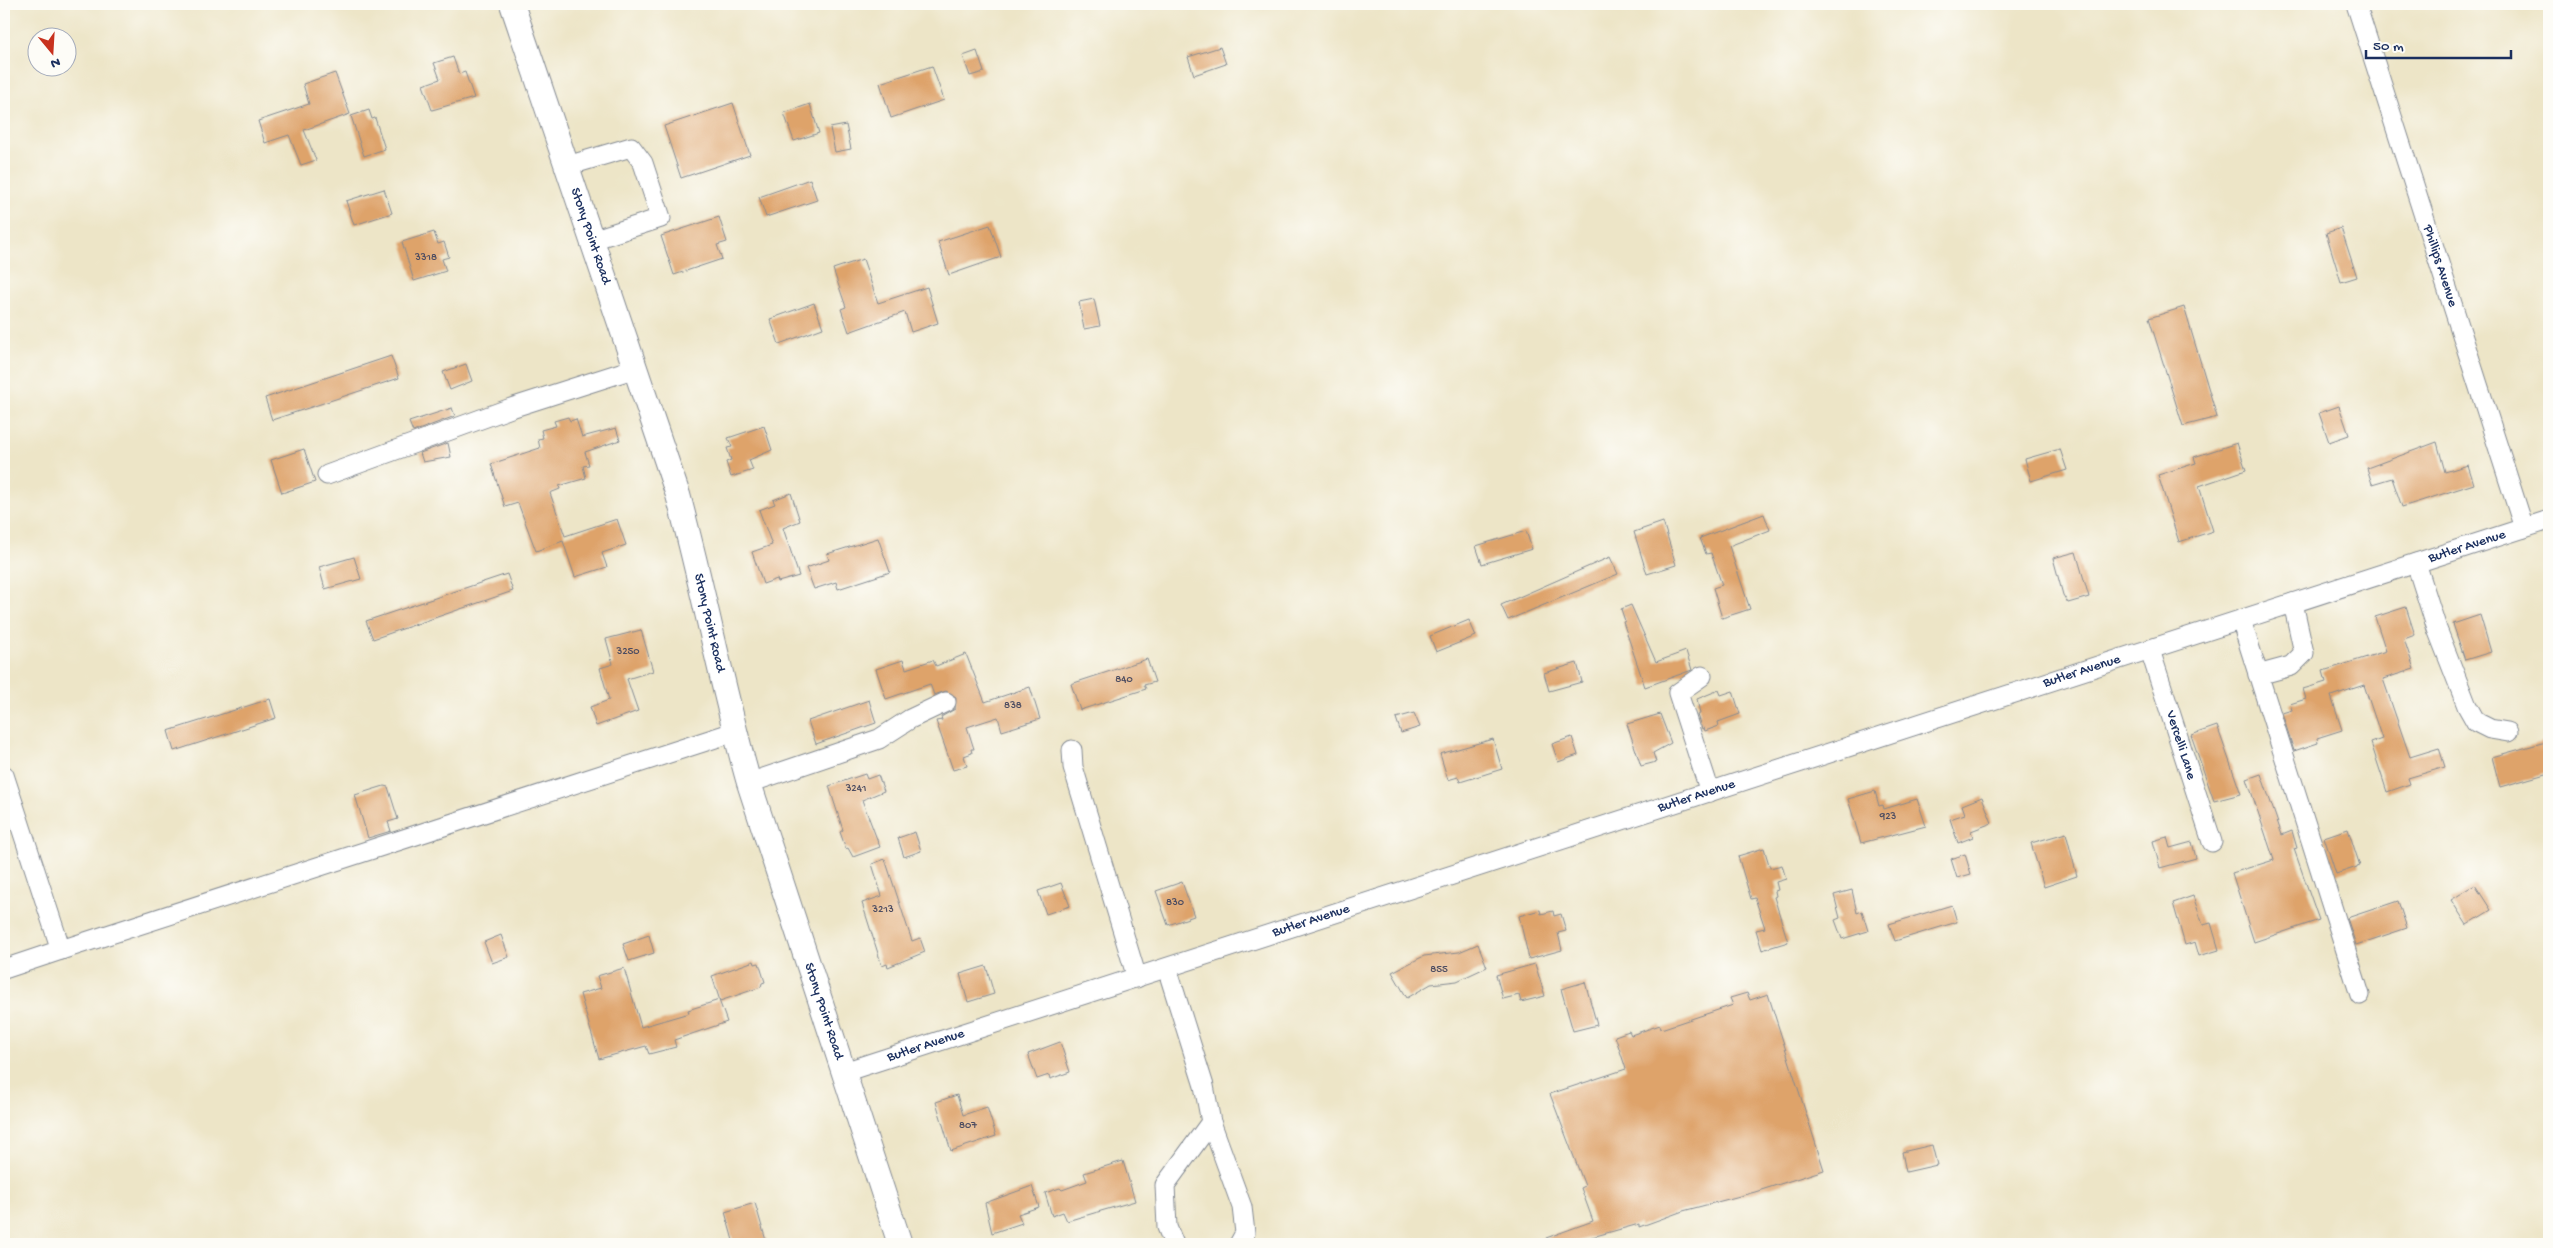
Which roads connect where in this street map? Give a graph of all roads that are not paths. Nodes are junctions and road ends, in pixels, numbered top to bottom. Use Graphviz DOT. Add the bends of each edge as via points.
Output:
graph roads {
  1 [pos="512,4"];
  2 [pos="2356,4"];
  3 [pos="567,166"];
  4 [pos="592,240"];
  5 [pos="636,368"];
  6 [pos="326,475"];
  7 [pos="2549,520"];
  8 [pos="2524,528"];
  9 [pos="2416,563"];
  10 [pos="2293,603"];
  11 [pos="2241,620"];
  12 [pos="2150,650"];
  13 [pos="2258,675"];
  14 [pos="1702,676"];
  15 [pos="946,702"];
  16 [pos="734,732"];
  17 [pos="2508,732"];
  18 [pos="1072,750"];
  19 [pos="4,775"];
  20 [pos="749,783"];
  21 [pos="1710,792"];
  22 [pos="7,798"];
  23 [pos="2212,842"];
  24 [pos="61,950"];
  25 [pos="1167,968"];
  26 [pos="4,969"];
  27 [pos="1137,978"];
  28 [pos="2360,995"];
  29 [pos="844,1072"];
  30 [pos="1211,1122"];
  31 [pos="900,1244"];
  32 [pos="1174,1244"];
  33 [pos="1239,1244"];
  1 -- 3 [label="main road, Stony Point Road"];
  2 -- 8 [label="street, Phillips Avenue"];
  3 -- 4 [label="main road, Stony Point Road"];
  3 -- 4 [label="street" via="631,147 644,162 660,218"];
  4 -- 5 [label="main road, Stony Point Road"];
  5 -- 6 [label="street" via="511,408"];
  5 -- 16 [label="main road, Stony Point Road" via="696,560"];
  7 -- 8 [label="street, Butler Avenue"];
  8 -- 9 [label="street, Butler Avenue"];
  9 -- 10 [label="street, Butler Avenue"];
  9 -- 17 [label="street" via="2467,706 2476,722 2490,729"];
  10 -- 11 [label="street, Butler Avenue"];
  10 -- 13 [label="street" via="2304,653 2290,666"];
  11 -- 12 [label="street, Butler Avenue"];
  11 -- 13 [label="street"];
  12 -- 21 [label="street, Butler Avenue"];
  12 -- 23 [label="street, Vercelli Lane"];
  13 -- 28 [label="street"];
  14 -- 21 [label="street" via="1678,693"];
  15 -- 20 [label="street" via="910,719 879,739"];
  16 -- 20 [label="main road, Stony Point Road"];
  16 -- 24 [label="street"];
  18 -- 27 [label="street" via="1073,767"];
  19 -- 22 [label="street"];
  20 -- 29 [label="main road, Stony Point Road"];
  21 -- 25 [label="street, Butler Avenue"];
  22 -- 24 [label="street"];
  24 -- 26 [label="street"];
  25 -- 27 [label="street, Butler Avenue"];
  25 -- 30 [label="street" via="1204,1086"];
  27 -- 29 [label="street, Butler Avenue"];
  29 -- 31 [label="main road, Stony Point Road"];
  30 -- 32 [label="street" via="1165,1185 1166,1226"];
  30 -- 33 [label="street" via="1242,1207 1245,1233"];
}
